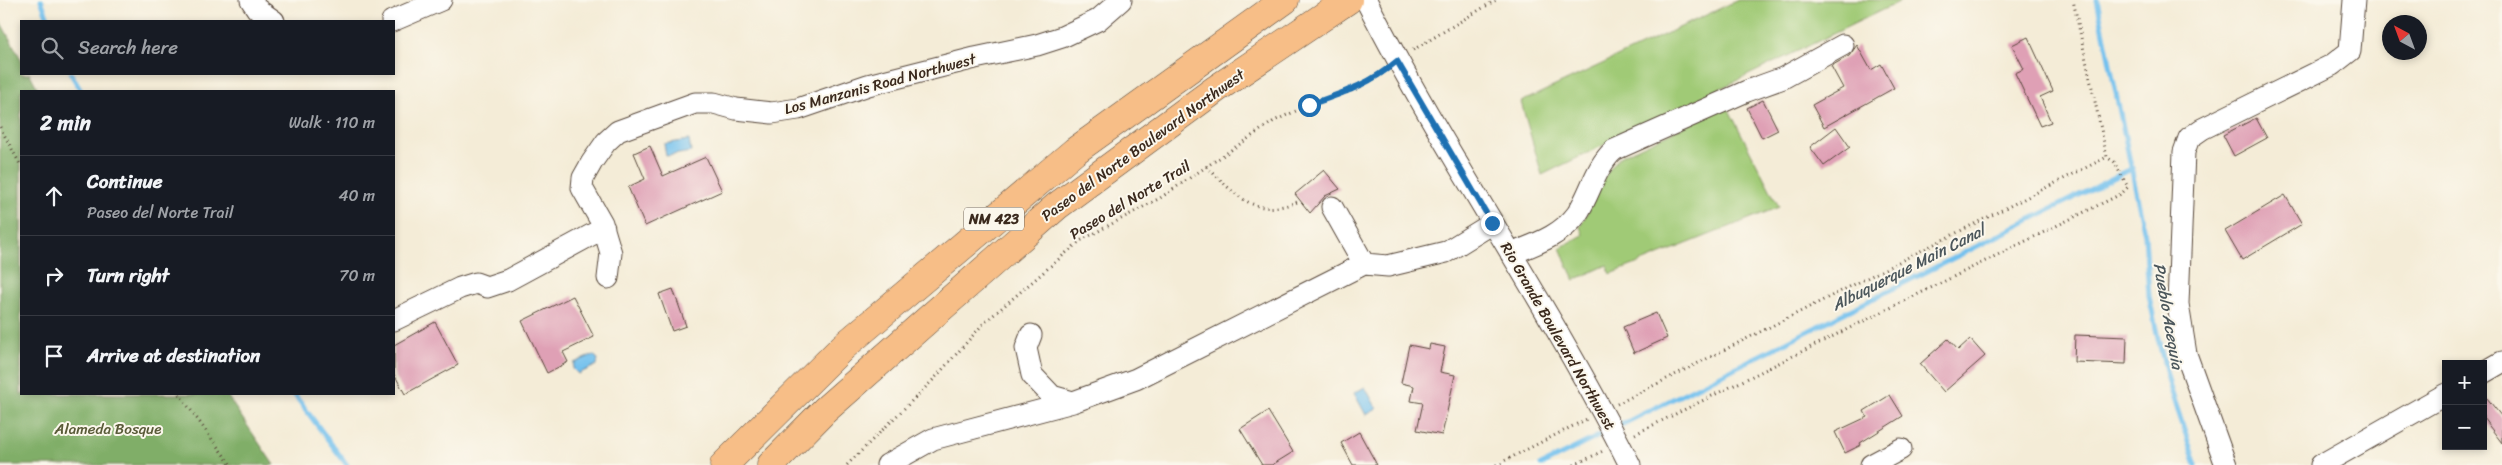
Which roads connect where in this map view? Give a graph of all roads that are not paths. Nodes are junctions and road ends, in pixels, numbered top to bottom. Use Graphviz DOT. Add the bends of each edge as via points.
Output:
graph roads {
  1 [pos="251,0"];
  2 [pos="441,0"];
  3 [pos="1121,0"];
  4 [pos="1285,0"];
  5 [pos="1348,0"];
  6 [pos="2354,0"];
  7 [pos="1370,7"];
  8 [pos="273,20"];
  9 [pos="394,20"];
  10 [pos="1843,45"];
  11 [pos="1332,207"];
  12 [pos="1492,223"];
  13 [pos="604,228"];
  14 [pos="1511,254"];
  15 [pos="1364,264"];
  16 [pos="608,278"];
  17 [pos="395,320"];
  18 [pos="1031,335"];
  19 [pos="2502,362"];
  20 [pos="2487,371"];
  21 [pos="2442,396"];
  22 [pos="1073,402"];
  23 [pos="1901,449"];
  24 [pos="724,465"];
  25 [pos="771,465"];
  26 [pos="887,465"];
  27 [pos="1630,465"];
  28 [pos="1871,465"];
  29 [pos="2226,465"];
  30 [pos="2322,465"];
  1 -- 8 [label="street" via="257,9"];
  2 -- 9 [label="street"];
  3 -- 13 [label="street, Los Manzanis Road Northwest" via="1098,20 1062,37 868,85 798,109 772,112 695,103 630,125 606,142 583,178 582,188"];
  4 -- 24 [label="highway, Paseo del Norte Boulevard Northwest / NM 423" via="1075,151 843,347"];
  5 -- 25 [label="highway, Paseo del Norte Boulevard Northwest / NM 423" via="1232,78 1057,206 825,410"];
  6 -- 29 [label="street" via="2350,51 2332,65 2202,129 2188,138 2184,152 2178,304 2186,354"];
  7 -- 12 [label="street, Rio Grande Boulevard Northwest" via="1397,61"];
  10 -- 14 [label="street" via="1783,78 1614,150 1599,168 1580,208 1568,224 1549,238"];
  11 -- 15 [label="street"];
  12 -- 14 [label="street, Rio Grande Boulevard Northwest"];
  12 -- 15 [label="street" via="1446,252 1388,266"];
  13 -- 16 [label="street, Los Manzanis Road Northwest" via="612,252"];
  13 -- 17 [label="street" via="508,280 487,287 476,282"];
  14 -- 27 [label="street, Rio Grande Boulevard Northwest"];
  15 -- 22 [label="street" via="1136,379"];
  18 -- 22 [label="street" via="1026,348 1032,375 1052,396"];
  19 -- 20 [label="street"];
  21 -- 30 [label="street"];
  22 -- 26 [label="street" via="933,439"];
  23 -- 28 [label="street"];
}
